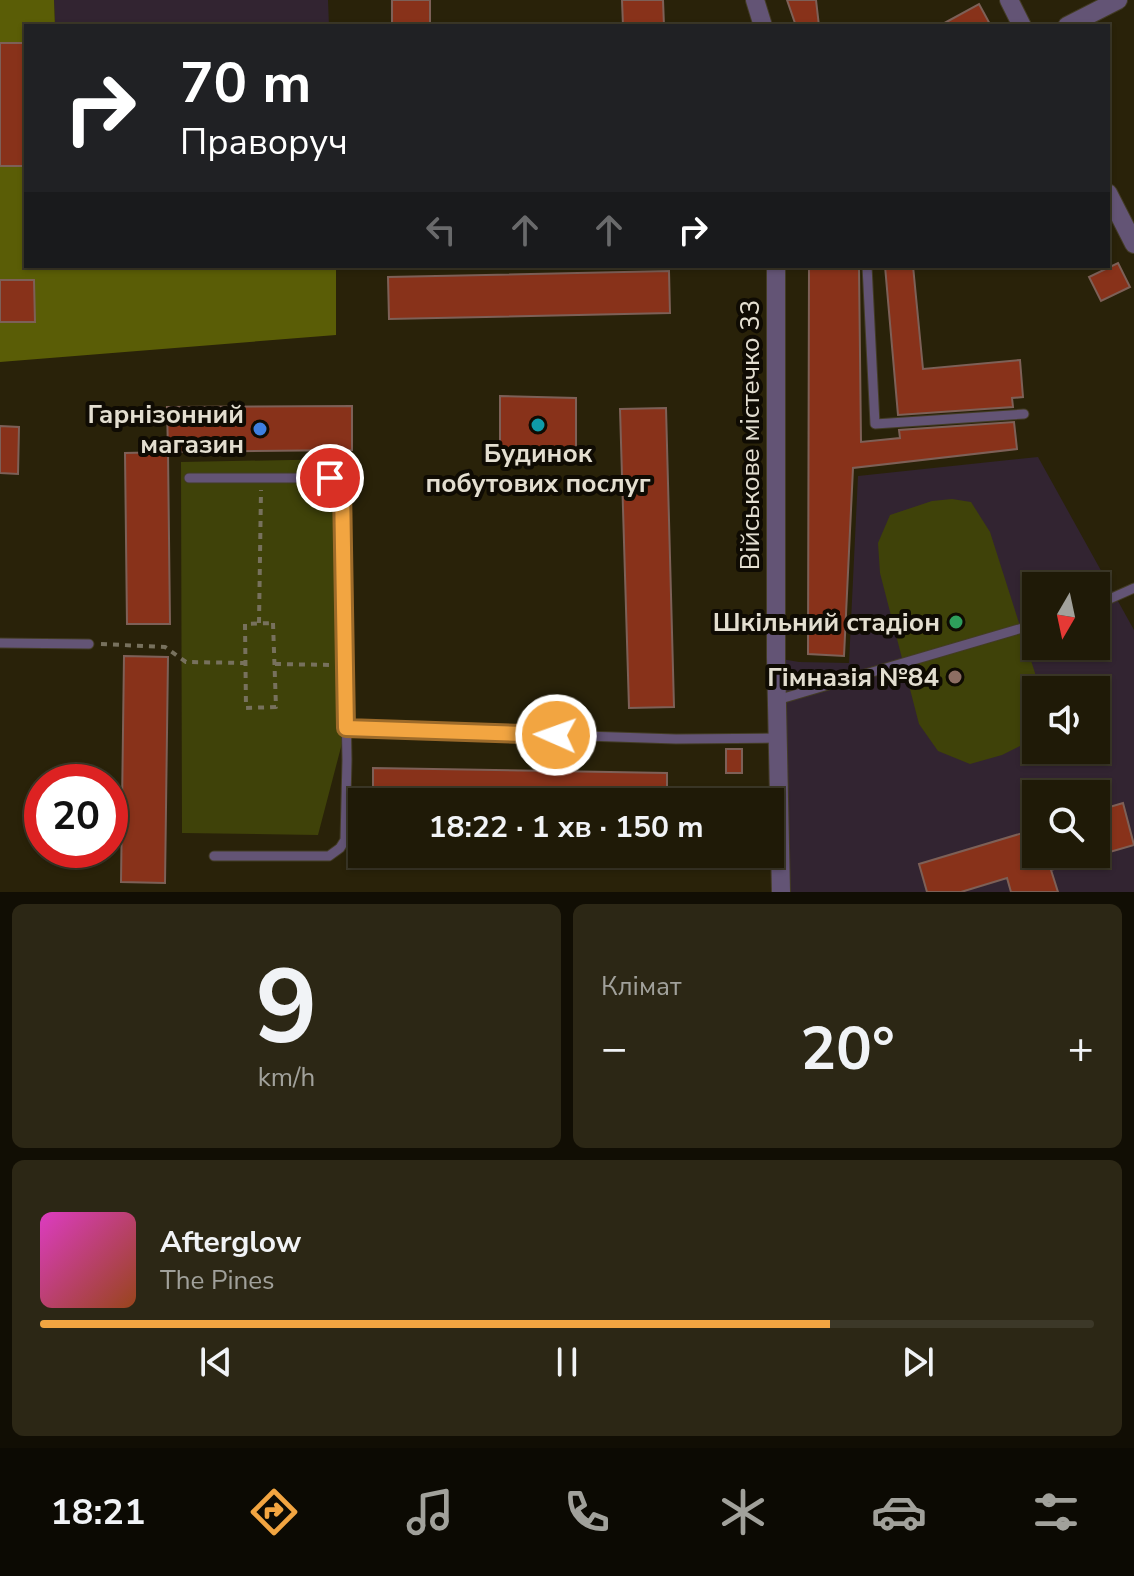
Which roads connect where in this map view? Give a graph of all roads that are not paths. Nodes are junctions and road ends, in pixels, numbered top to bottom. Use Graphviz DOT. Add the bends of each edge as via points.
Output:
graph roads {
  1 [pos="755,0"];
  2 [pos="1009,0"];
  3 [pos="1118,0"];
  4 [pos="762,24"];
  5 [pos="1021,24"];
  6 [pos="1071,24"];
  7 [pos="1110,197"];
  8 [pos="1134,244"];
  9 [pos="776,268"];
  10 [pos="867,268"];
  11 [pos="1024,414"];
  12 [pos="189,478"];
  13 [pos="1134,588"];
  14 [pos="1110,599"];
  15 [pos="1022,628"];
  16 [pos="0,643"];
  17 [pos="89,644"];
  18 [pos="777,700"];
  19 [pos="346,728"];
  20 [pos="778,738"];
  21 [pos="214,856"];
  22 [pos="781,892"];
  1 -- 4 [label="street"];
  2 -- 5 [label="street"];
  3 -- 6 [label="street"];
  7 -- 8 [label="street"];
  9 -- 18 [label="street, Військове містечко 33"];
  10 -- 11 [label="lane" via="875,424"];
  12 -- 19 [label="lane" via="340,481"];
  13 -- 14 [label="lane"];
  15 -- 18 [label="lane"];
  16 -- 17 [label="lane"];
  18 -- 20 [label="street, Військове містечко 33"];
  19 -- 20 [label="lane"];
  19 -- 21 [label="lane" via="345,840 340,848 317,858"];
  20 -- 22 [label="street, Військове містечко 33"];
}
